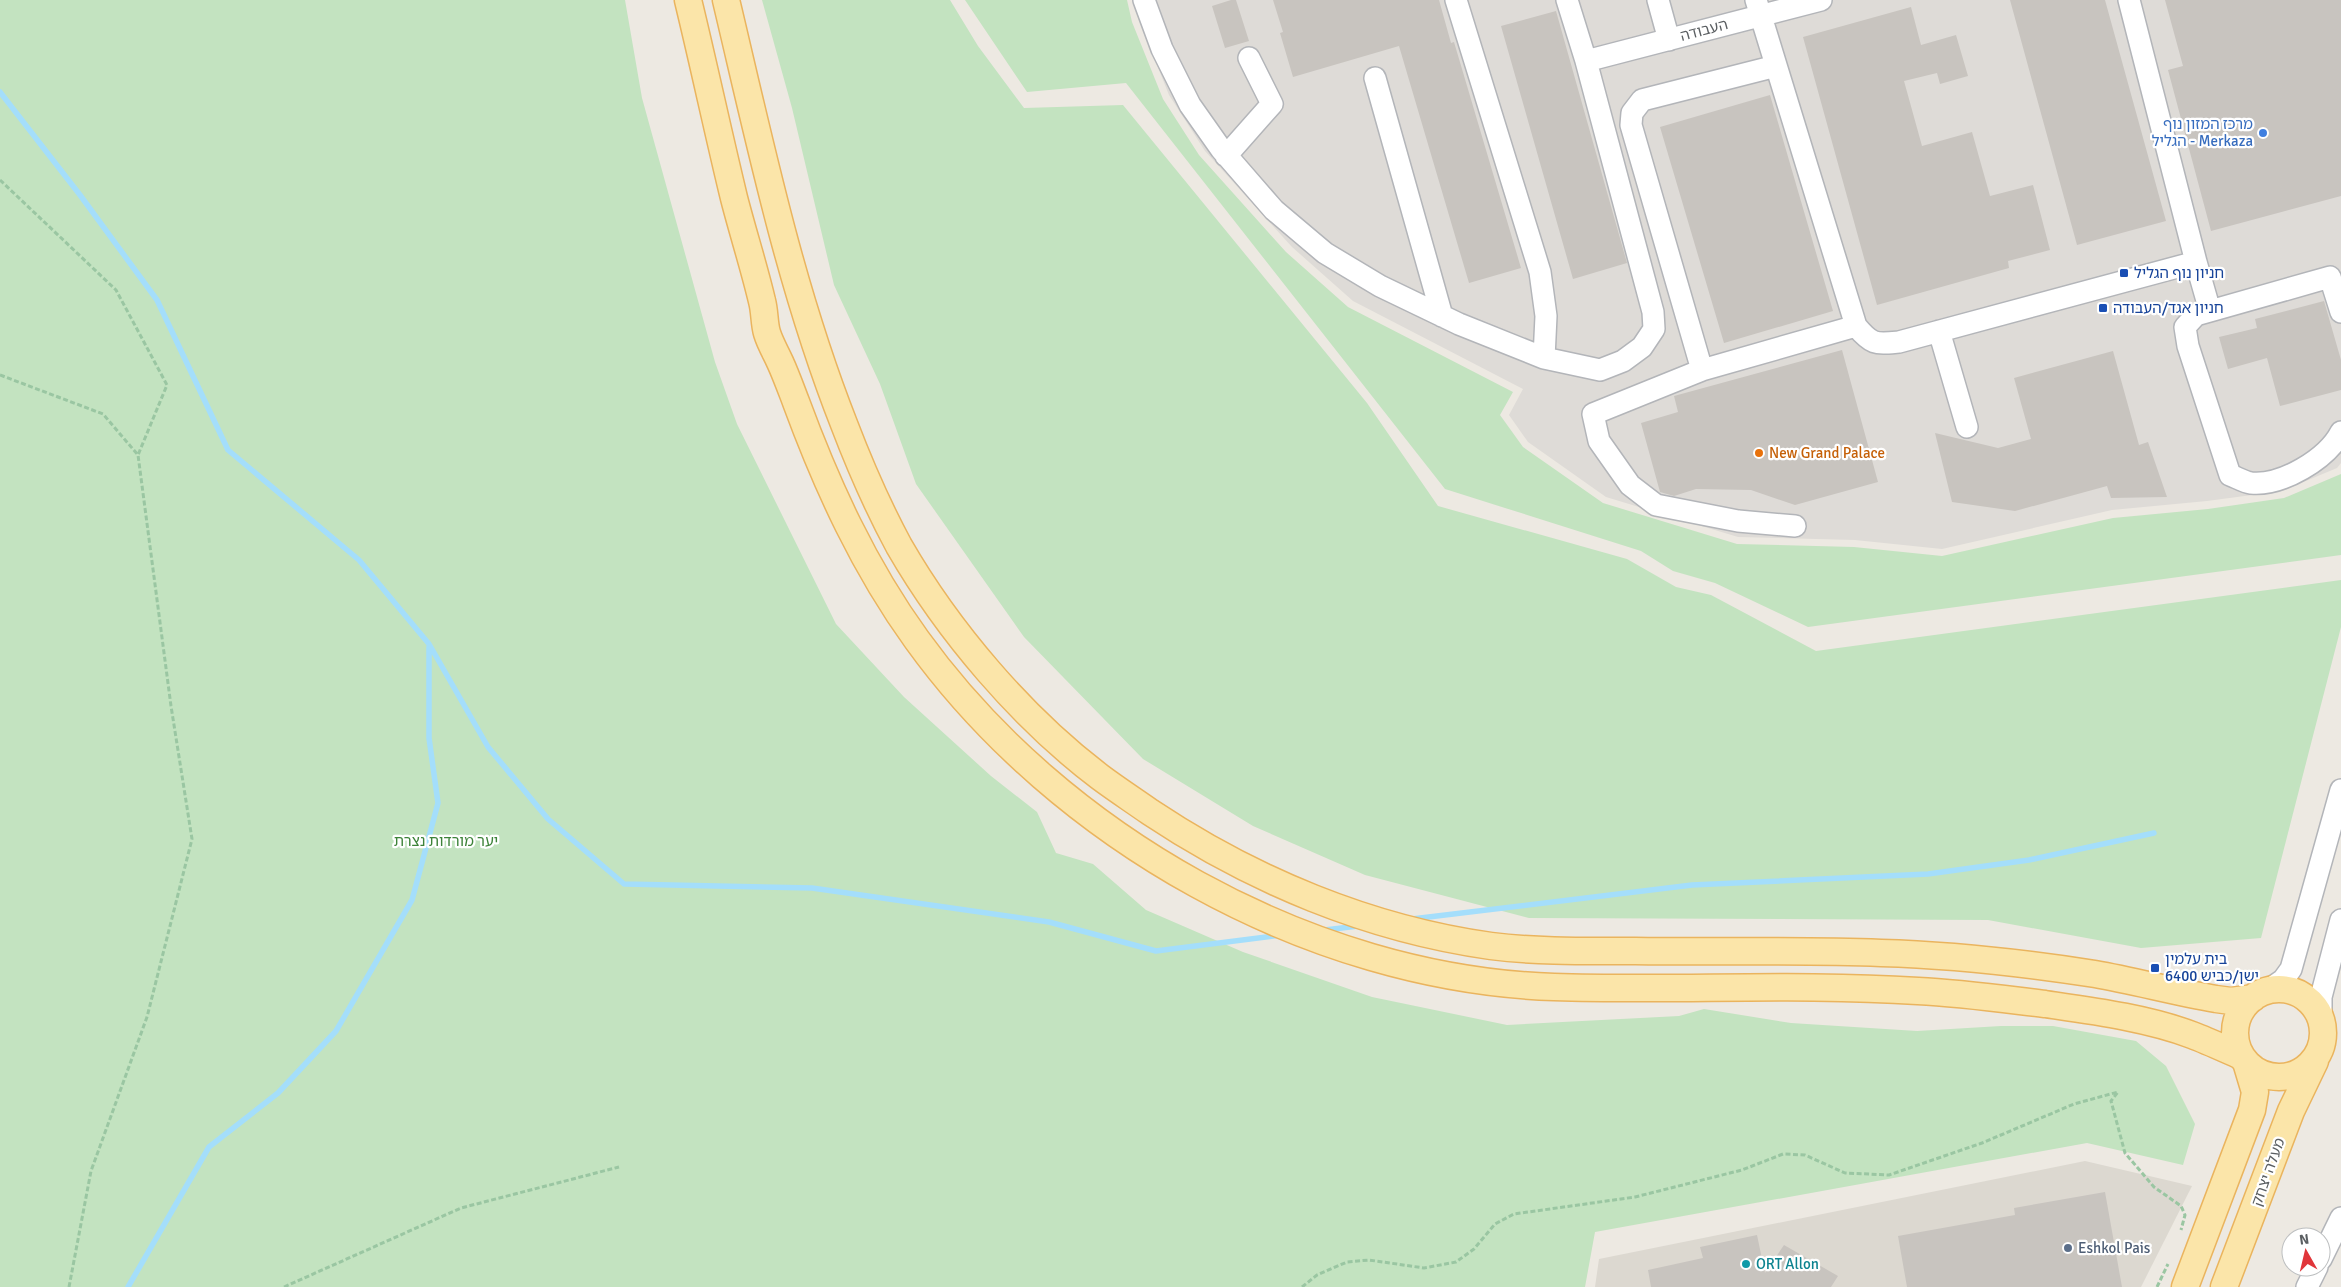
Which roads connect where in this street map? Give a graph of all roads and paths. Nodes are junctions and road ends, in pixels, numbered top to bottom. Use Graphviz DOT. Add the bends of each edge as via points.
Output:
graph roads {
  1 [pos="688,0"];
  2 [pos="726,0"];
  3 [pos="1144,0"];
  4 [pos="1456,0"];
  5 [pos="1567,0"];
  6 [pos="1658,0"];
  7 [pos="1821,0"];
  8 [pos="2129,0"];
  9 [pos="1758,8"];
  10 [pos="1669,40"];
  11 [pos="1249,58"];
  12 [pos="1586,60"];
  13 [pos="1776,66"];
  14 [pos="1375,78"];
  15 [pos="1226,156"];
  16 [pos="0,180"];
  17 [pos="2196,262"];
  18 [pos="2210,311"];
  19 [pos="2341,312"];
  20 [pos="1442,316"];
  21 [pos="1856,326"];
  22 [pos="1939,331"];
  23 [pos="1544,358"];
  24 [pos="1702,370"];
  25 [pos="0,375"];
  26 [pos="1967,427"];
  27 [pos="2341,432"];
  28 [pos="138,455"];
  29 [pos="1795,526"];
  30 [pos="2341,790"];
  31 [pos="2341,920"];
  32 [pos="2260,994"];
  33 [pos="2321,1018"];
  34 [pos="2243,1059"];
  35 [pos="2316,1059"];
  36 [pos="619,1167"];
  37 [pos="2341,1218"];
  38 [pos="2179,1238"];
  39 [pos="2331,1238"];
  40 [pos="2169,1262"];
  41 [pos="69,1287"];
  42 [pos="284,1287"];
  43 [pos="1302,1287"];
  44 [pos="2157,1287"];
  45 [pos="2185,1287"];
  46 [pos="2224,1287"];
  1 -- 34 [label="main road" via="767,333 852,534 884,591 960,694 1023,759 1075,805 1180,875 1280,924 1366,955 1445,975 1548,987 1874,989 1987,996 2091,1010 2170,1028"];
  2 -- 32 [label="main road" via="769,185 801,303 848,434 898,544 949,621 1006,690 1098,776 1172,827 1230,860 1324,902 1418,931 1491,946 1549,950 1940,955 2098,975 2231,1001"];
  3 -- 15 [label="street" via="1162,49 1190,105"];
  4 -- 23 [label="street" via="1540,272 1546,316"];
  5 -- 12 [label="street"];
  6 -- 10 [label="street"];
  7 -- 9 [label="street, העבודה"];
  8 -- 17 [label="street"];
  9 -- 10 [label="street, העבודה"];
  9 -- 13 [label="street"];
  10 -- 12 [label="street, העבודה"];
  11 -- 15 [label="street" via="1272,104"];
  12 -- 23 [label="street" via="1654,312 1654,329 1642,347 1622,361 1600,370"];
  13 -- 21 [label="street"];
  13 -- 24 [label="street" via="1642,100 1632,113 1630,125"];
  14 -- 20 [label="street"];
  15 -- 20 [label="street" via="1274,210 1325,253 1380,286"];
  16 -- 28 [label="path" via="116,290 166,385"];
  17 -- 18 [label="street"];
  17 -- 22 [label="street"];
  18 -- 19 [label="street" via="2330,277"];
  18 -- 27 [label="street" via="2196,315 2186,327 2188,346 2230,474 2251,483 2273,480 2306,468 2335,444"];
  20 -- 23 [label="street"];
  21 -- 22 [label="street" via="1868,340 1877,344 1899,342"];
  21 -- 24 [label="street"];
  22 -- 26 [label="street"];
  24 -- 29 [label="street" via="1593,414 1599,441 1630,485 1656,505 1738,521"];
  25 -- 28 [label="path" via="103,414"];
  28 -- 41 [label="path" via="192,839 146,1017 91,1171"];
  30 -- 32 [label="street" via="2291,968 2283,980"];
  31 -- 33 [label="street" via="2321,997"];
  32 -- 33 [label="main road" via="2280,989 2293,991 2305,997"];
  32 -- 34 [label="main road" via="2244,1007 2236,1024 2236,1044"];
  33 -- 35 [label="main road" via="2324,1032"];
  34 -- 35 [label="main road" via="2256,1071 2282,1078 2306,1069"];
  34 -- 45 [label="main road" via="2255,1092 2252,1110"];
  35 -- 46 [label="main road, מעלה יצחק" via="2291,1111"];
  36 -- 42 [label="path" via="461,1208"];
  37 -- 39 [label="street"];
  38 -- 43 [label="path" via="2185,1215 2181,1206 2154,1187 2125,1153 2111,1101 2118,1092 2074,1104 1982,1143 1889,1175 1845,1173 1805,1155 1783,1154 1742,1170 1635,1197 1514,1214 1495,1224 1474,1249 1456,1262 1424,1268 1369,1260 1347,1262 1317,1275"];
  40 -- 44 [label="path"];
}
